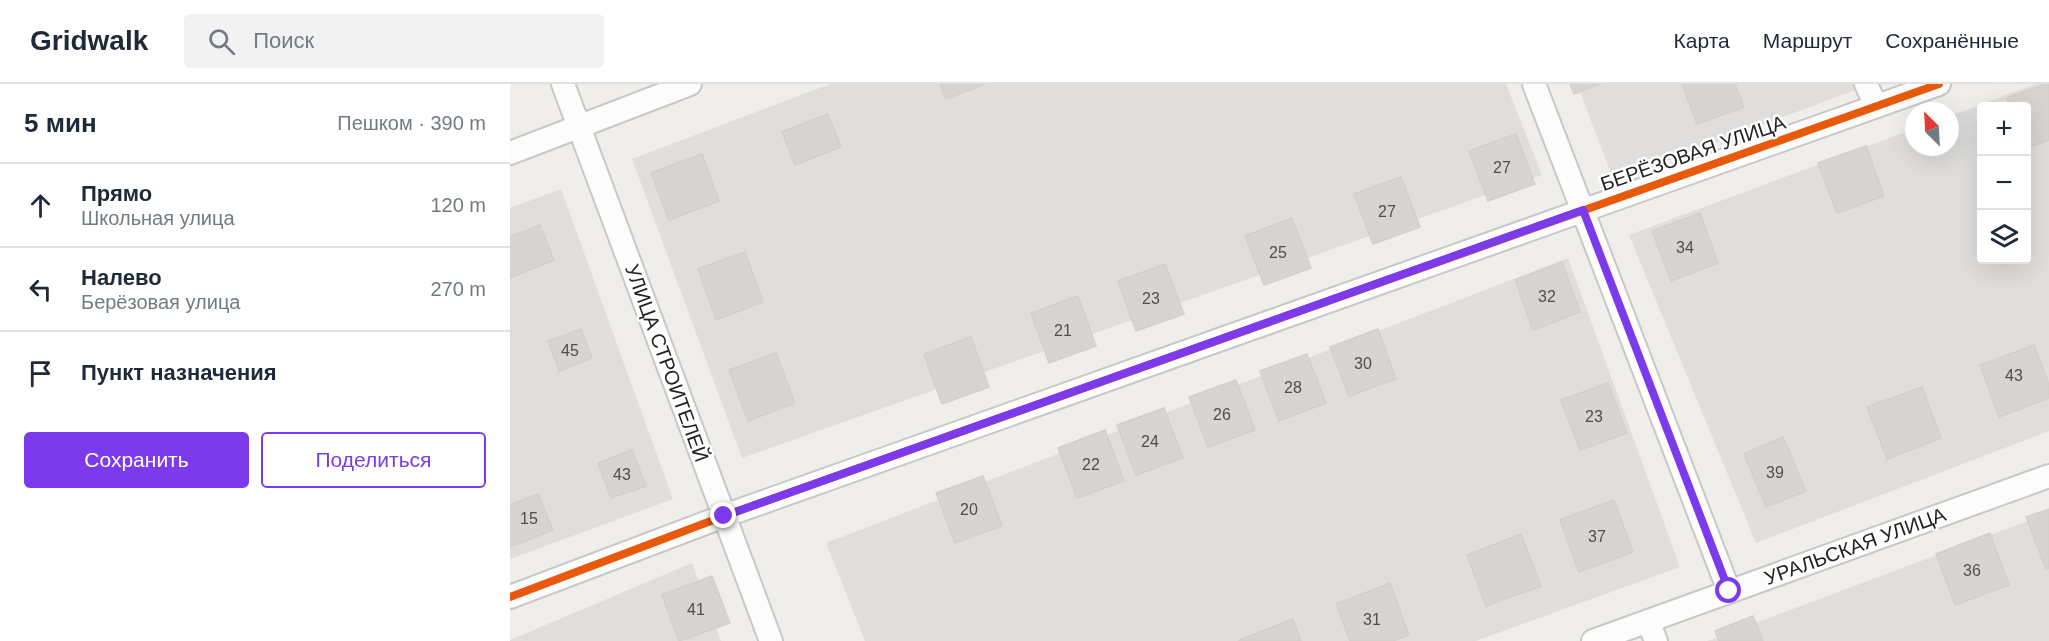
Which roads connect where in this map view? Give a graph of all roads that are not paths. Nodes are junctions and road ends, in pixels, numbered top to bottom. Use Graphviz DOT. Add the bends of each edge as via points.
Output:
graph roads {
  1 [pos="563,84"];
  2 [pos="690,84"];
  3 [pos="1534,84"];
  4 [pos="1866,84"];
  5 [pos="1939,84"];
  6 [pos="1876,106"];
  7 [pos="579,126"];
  8 [pos="510,153"];
  9 [pos="1583,210"];
  10 [pos="2049,476"];
  11 [pos="724,516"];
  12 [pos="1729,591"];
  13 [pos="510,597"];
  14 [pos="1652,631"];
  15 [pos="771,641"];
  16 [pos="1593,641"];
  1 -- 7 [label="street, УЛИЦА СТРОИТЕЛЕЙ"];
  2 -- 7 [label="street"];
  3 -- 9 [label="street"];
  4 -- 6 [label="street"];
  5 -- 6 [label="street, БЕРЁЗОВАЯ УЛИЦА"];
  6 -- 9 [label="street, БЕРЁЗОВАЯ УЛИЦА"];
  7 -- 8 [label="street"];
  7 -- 11 [label="street, УЛИЦА СТРОИТЕЛЕЙ"];
  9 -- 11 [label="street, БЕРЁЗОВАЯ УЛИЦА"];
  9 -- 12 [label="street"];
  10 -- 12 [label="street, УРАЛЬСКАЯ УЛИЦА"];
  11 -- 13 [label="street, БЕРЁЗОВАЯ УЛИЦА"];
  11 -- 15 [label="street, УЛИЦА СТРОИТЕЛЕЙ"];
  12 -- 14 [label="street, УРАЛЬСКАЯ УЛИЦА"];
  14 -- 16 [label="street, УРАЛЬСКАЯ УЛИЦА"];
}
